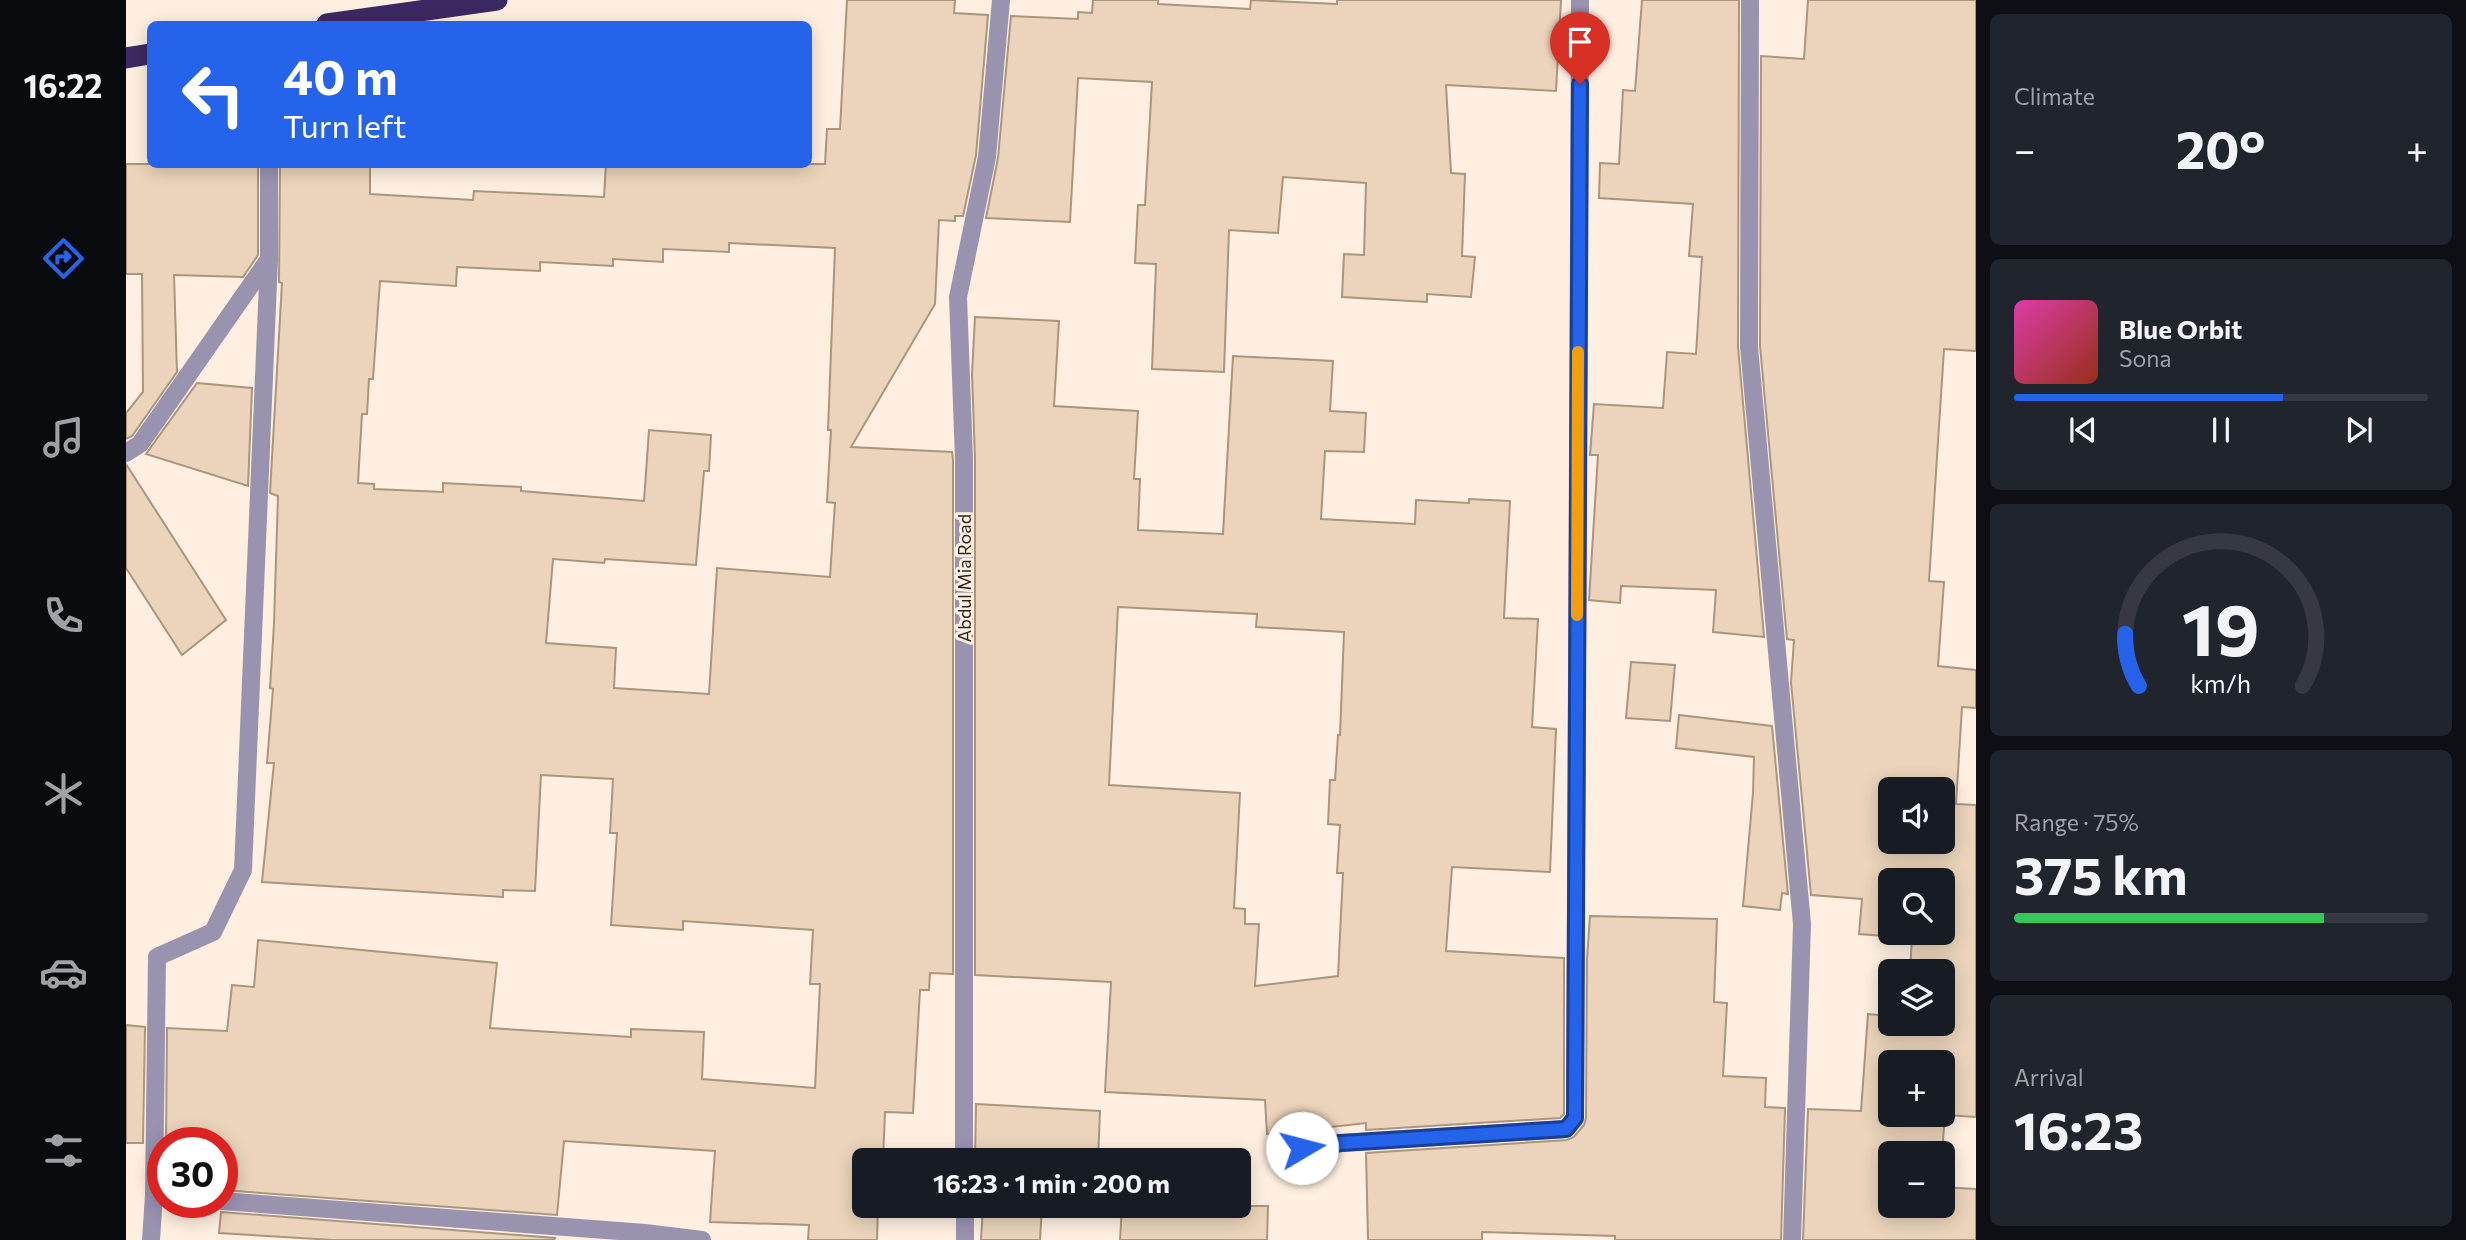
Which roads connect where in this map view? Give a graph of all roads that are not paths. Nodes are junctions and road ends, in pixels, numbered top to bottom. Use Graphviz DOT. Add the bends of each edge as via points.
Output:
graph roads {
  1 [pos="497,0"];
  2 [pos="1001,0"];
  3 [pos="1580,0"];
  4 [pos="1750,0"];
  5 [pos="348,21"];
  6 [pos="147,54"];
  7 [pos="126,58"];
  8 [pos="269,168"];
  9 [pos="269,258"];
  10 [pos="126,453"];
  11 [pos="158,1127"];
  12 [pos="964,1148"];
  13 [pos="1282,1151"];
  14 [pos="238,1202"];
  15 [pos="154,1218"];
  16 [pos="965,1218"];
  17 [pos="151,1240"];
  18 [pos="702,1240"];
  19 [pos="965,1240"];
  20 [pos="1792,1240"];
  1 -- 5 [label="highway"];
  2 -- 12 [label="street, Abdul Mia Road" via="988,157 958,297 964,459"];
  3 -- 13 [label="street" via="1575,1118 1566,1129"];
  4 -- 20 [label="street" via="1749,347 1802,924"];
  6 -- 7 [label="highway"];
  8 -- 9 [label="street"];
  9 -- 10 [label="street" via="140,444"];
  9 -- 11 [label="street" via="243,870 213,932 157,957"];
  14 -- 18 [label="street"];
  15 -- 17 [label="street"];
  16 -- 19 [label="street"];
}
